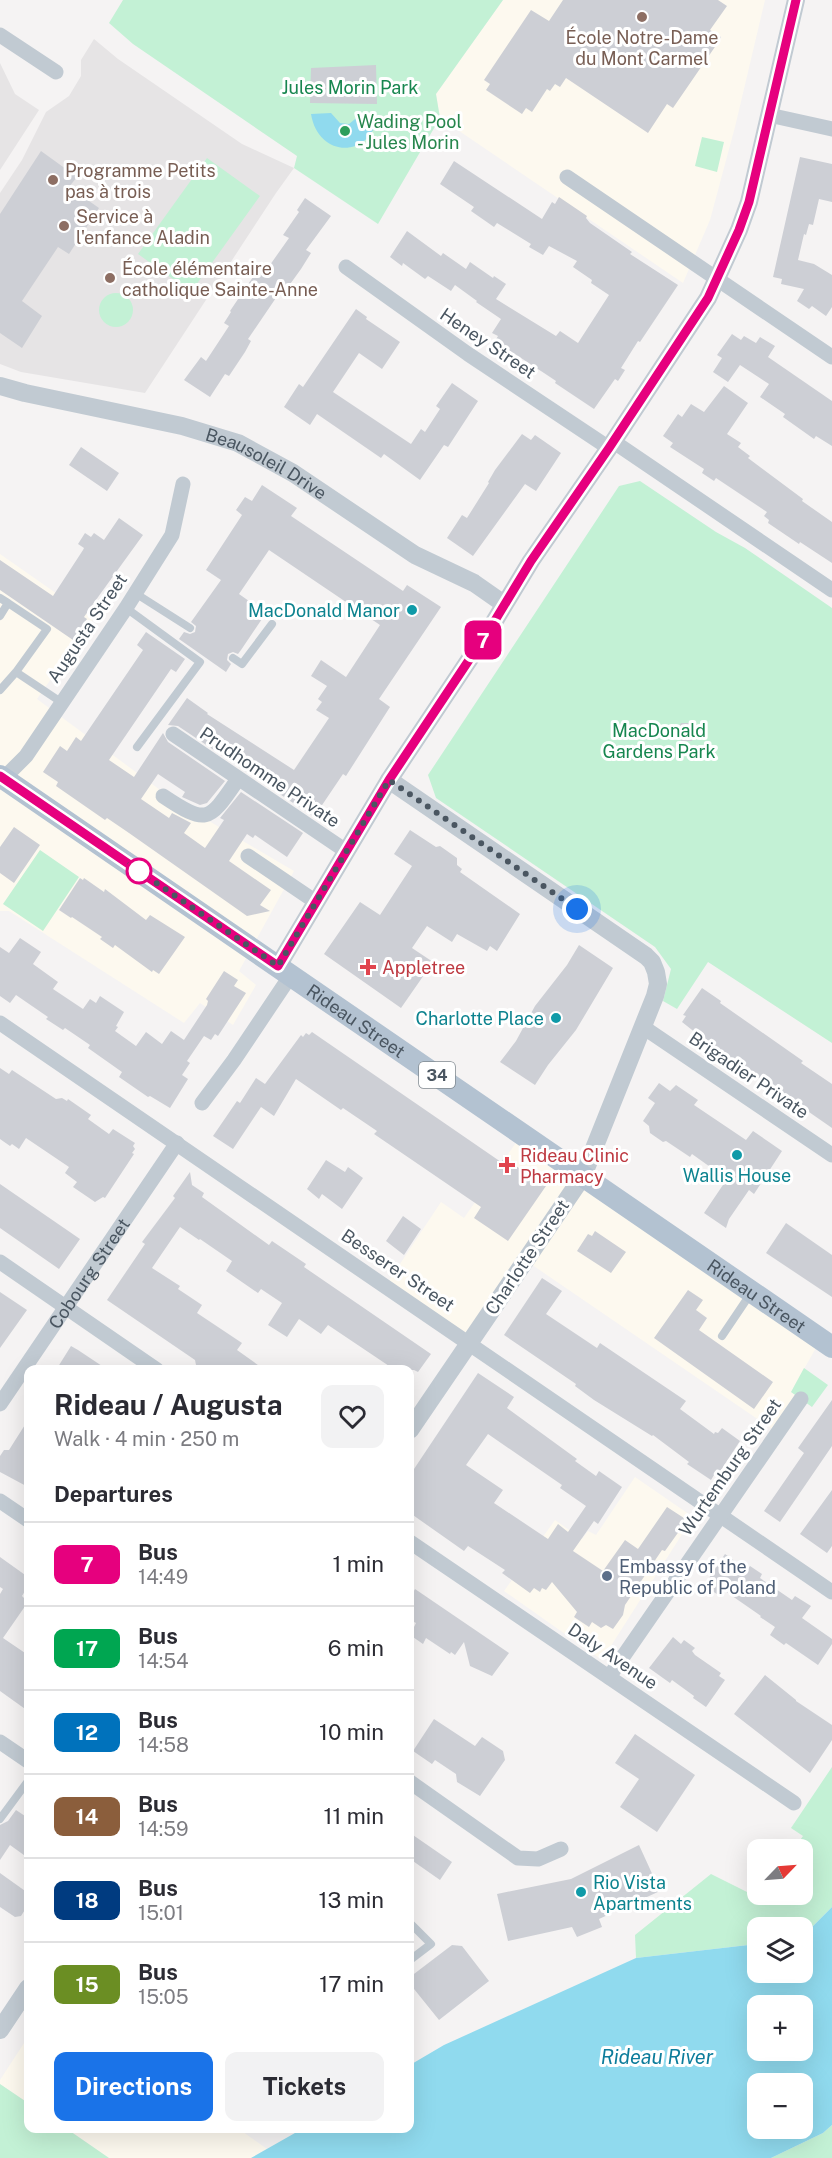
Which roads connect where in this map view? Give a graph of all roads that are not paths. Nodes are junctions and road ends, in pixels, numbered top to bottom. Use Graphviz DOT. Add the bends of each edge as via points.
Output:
graph roads {
  1 [pos="796,0"];
  2 [pos="0,34"];
  3 [pos="56,72"];
  4 [pos="769,115"];
  5 [pos="832,129"];
  6 [pos="567,177"];
  7 [pos="346,267"];
  8 [pos="718,279"];
  9 [pos="832,357"];
  10 [pos="0,386"];
  11 [pos="611,445"];
  12 [pos="183,484"];
  13 [pos="832,591"];
  14 [pos="135,593"];
  15 [pos="0,598"];
  16 [pos="8,603"];
  17 [pos="504,604"];
  18 [pos="126,608"];
  19 [pos="0,616"];
  20 [pos="272,624"];
  21 [pos="190,628"];
  22 [pos="233,658"];
  23 [pos="16,672"];
  24 [pos="0,690"];
  25 [pos="61,702"];
  26 [pos="172,734"];
  27 [pos="138,747"];
  28 [pos="1,779"];
  29 [pos="238,779"];
  30 [pos="389,780"];
  31 [pos="163,796"];
  32 [pos="346,851"];
  33 [pos="248,856"];
  34 [pos="316,902"];
  35 [pos="285,970"];
  36 [pos="0,1023"];
  37 [pos="643,1027"];
  38 [pos="202,1103"];
  39 [pos="177,1143"];
  40 [pos="832,1155"];
  41 [pos="583,1176"];
  42 [pos="0,1262"];
  43 [pos="752,1292"];
  44 [pos="64,1306"];
  45 [pos="722,1336"];
  46 [pos="469,1343"];
  47 [pos="832,1347"];
  48 [pos="25,1365"];
  49 [pos="150,1365"];
  50 [pos="24,1367"];
  51 [pos="801,1399"];
  52 [pos="0,1404"];
  53 [pos="414,1424"];
  54 [pos="0,1501"];
  55 [pos="721,1515"];
  56 [pos="24,1517"];
  57 [pos="414,1545"];
  58 [pos="832,1592"];
  59 [pos="609,1677"];
  60 [pos="0,1742"];
  61 [pos="24,1758"];
  62 [pos="414,1785"];
  63 [pos="24,1786"];
  64 [pos="794,1803"];
  65 [pos="0,1819"];
  66 [pos="561,1849"];
  67 [pos="414,1927"];
  68 [pos="414,1957"];
  69 [pos="24,1994"];
  70 [pos="0,2030"];
  1 -- 4 [label="street"];
  2 -- 3 [label="street"];
  4 -- 5 [label="street"];
  4 -- 8 [label="street" via="749,202"];
  6 -- 8 [label="street"];
  7 -- 11 [label="street, Heney Street" via="468,354"];
  8 -- 9 [label="street"];
  8 -- 11 [label="street"];
  10 -- 17 [label="street, Beausoleil Drive" via="182,426 238,443 293,472 415,555 474,583"];
  11 -- 13 [label="street, Heney Street"];
  11 -- 17 [label="street"];
  12 -- 14 [label="street, Augusta Street" via="172,535"];
  14 -- 18 [label="street, Augusta Street"];
  14 -- 21 [label="lane"];
  15 -- 16 [label="lane"];
  16 -- 19 [label="lane"];
  16 -- 23 [label="lane" via="47,629"];
  17 -- 30 [label="street"];
  18 -- 25 [label="street, Augusta Street"];
  18 -- 27 [label="lane" via="200,662"];
  20 -- 22 [label="lane" via="242,664"];
  23 -- 24 [label="lane"];
  23 -- 25 [label="lane"];
  25 -- 28 [label="street, Augusta Street" via="26,756"];
  26 -- 29 [label="street, Prudhomme Private"];
  28 -- 35 [label="main road, Rideau Street / 34"];
  29 -- 31 [label="street" via="215,810 204,815 191,814"];
  29 -- 32 [label="street, Prudhomme Private"];
  30 -- 32 [label="street"];
  30 -- 37 [label="street, Charlotte Street" via="646,956 657,972 658,984"];
  32 -- 34 [label="street"];
  33 -- 34 [label="street"];
  34 -- 35 [label="street"];
  35 -- 38 [label="street" via="234,1060"];
  35 -- 41 [label="main road, Rideau Street / 34"];
  36 -- 39 [label="street, Besserer Street"];
  37 -- 40 [label="street, Brigadier Private"];
  37 -- 41 [label="street, Charlotte Street"];
  39 -- 44 [label="street, Cobourg Street"];
  39 -- 46 [label="street, Besserer Street"];
  41 -- 43 [label="main road, Rideau Street / 34"];
  41 -- 46 [label="street, Charlotte Street"];
  42 -- 44 [label="street"];
  43 -- 45 [label="lane"];
  43 -- 47 [label="main road, Rideau Street / 34"];
  44 -- 48 [label="street, Cobourg Street"];
  44 -- 49 [label="street"];
  46 -- 53 [label="street, Charlotte Street"];
  46 -- 55 [label="street, Besserer Street"];
  50 -- 52 [label="street, Cobourg Street"];
  51 -- 55 [label="street, Wurtemburg Street"];
  54 -- 56 [label="street"];
  55 -- 58 [label="street, Besserer Street"];
  55 -- 59 [label="street, Wurtemburg Street"];
  57 -- 59 [label="street, Daly Avenue"];
  59 -- 64 [label="street, Daly Avenue"];
  60 -- 61 [label="street"];
  62 -- 66 [label="street" via="518,1858 538,1858"];
  63 -- 65 [label="lane"];
  67 -- 68 [label="lane" via="431,1944"];
  69 -- 70 [label="street"];
}
